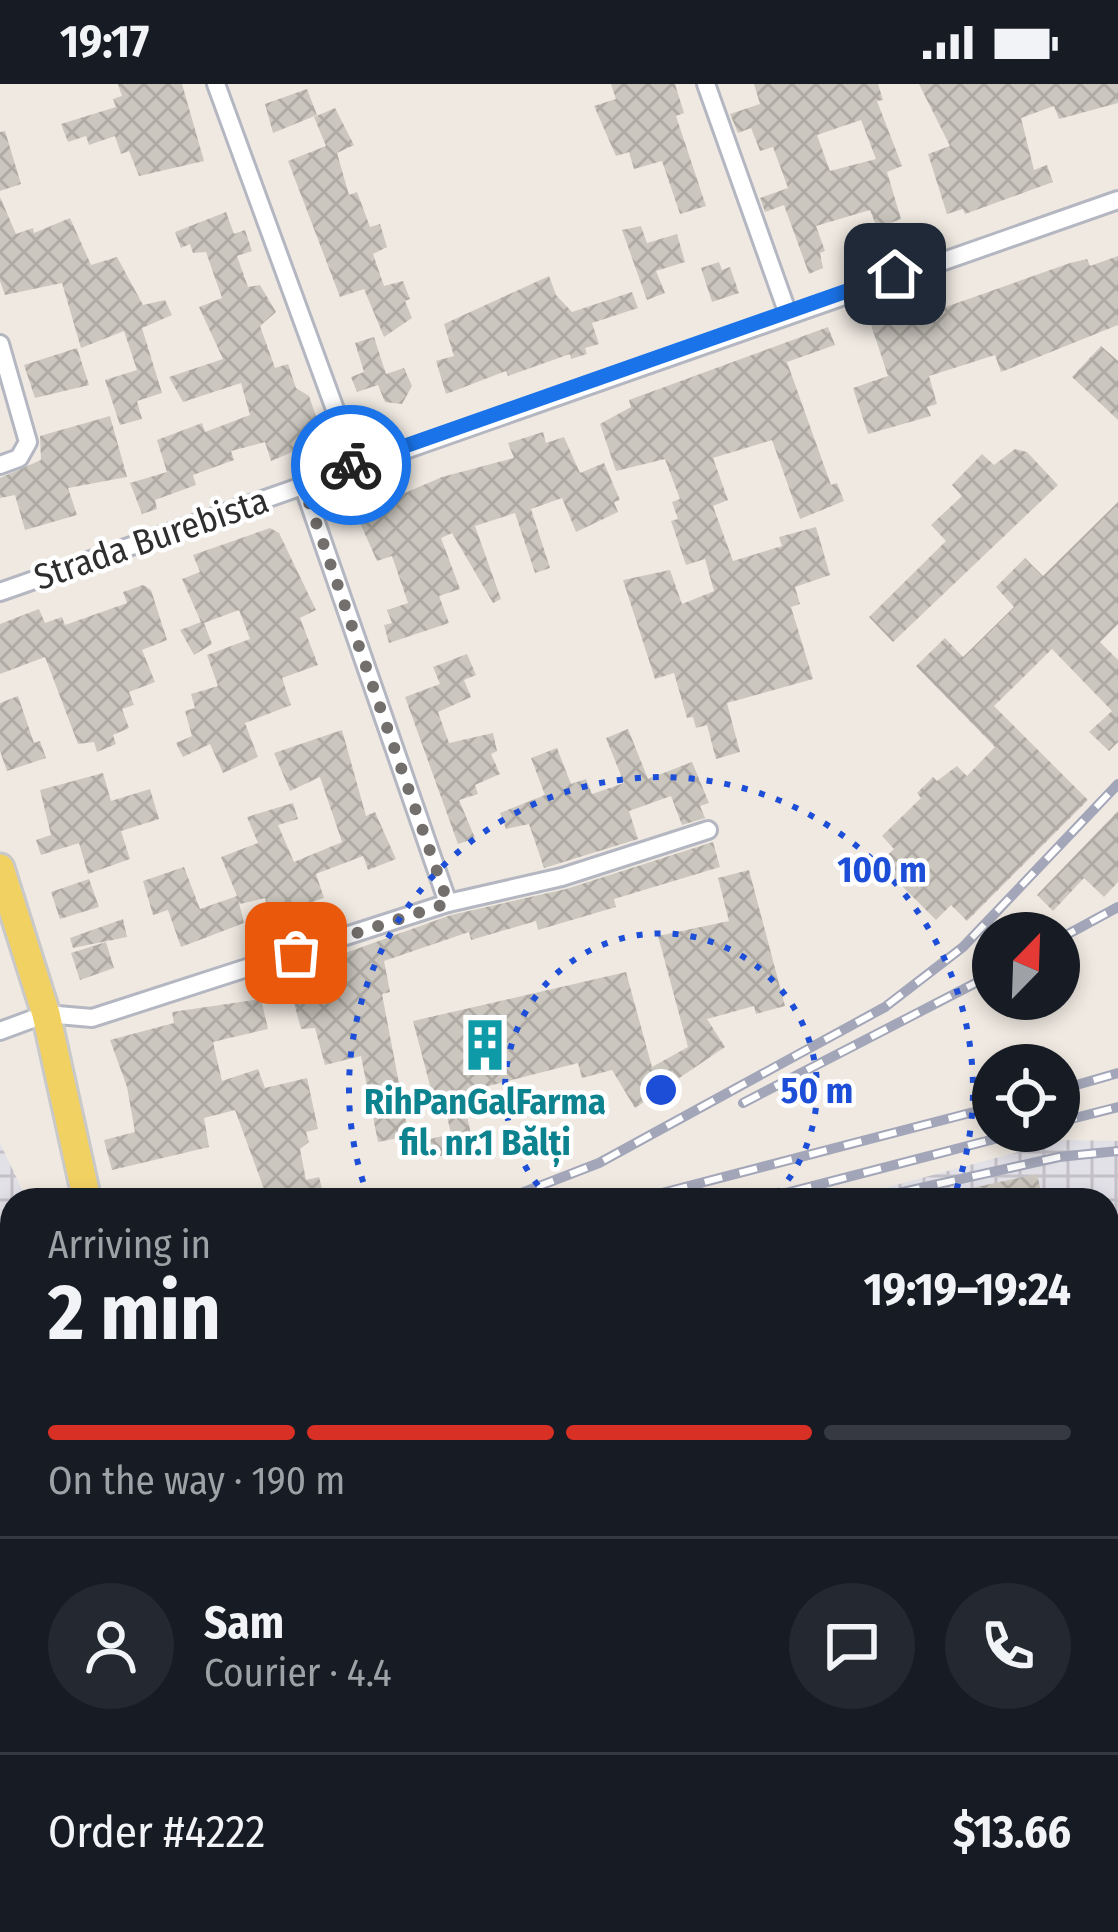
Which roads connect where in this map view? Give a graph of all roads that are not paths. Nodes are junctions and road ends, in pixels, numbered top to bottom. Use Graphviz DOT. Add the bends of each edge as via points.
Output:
graph roads {
  1 [pos="216,84"];
  2 [pos="706,84"];
  3 [pos="1118,200"];
  4 [pos="788,314"];
  5 [pos="0,344"];
  6 [pos="355,464"];
  7 [pos="0,465"];
  8 [pos="303,485"];
  9 [pos="0,592"];
  10 [pos="708,830"];
  11 [pos="0,868"];
  12 [pos="448,903"];
  13 [pos="46,1014"];
  14 [pos="0,1031"];
  15 [pos="84,1188"];
  1 -- 6 [label="street"];
  2 -- 4 [label="street"];
  3 -- 4 [label="street, Strada Burebista"];
  4 -- 6 [label="street, Strada Burebista"];
  5 -- 7 [label="street" via="28,442 19,458"];
  6 -- 8 [label="street, Strada Burebista"];
  8 -- 9 [label="street, Strada Burebista"];
  8 -- 12 [label="street"];
  10 -- 12 [label="street"];
  11 -- 13 [label="main road"];
  12 -- 13 [label="street" via="92,1018"];
  13 -- 14 [label="street"];
  13 -- 15 [label="main road"];
}
